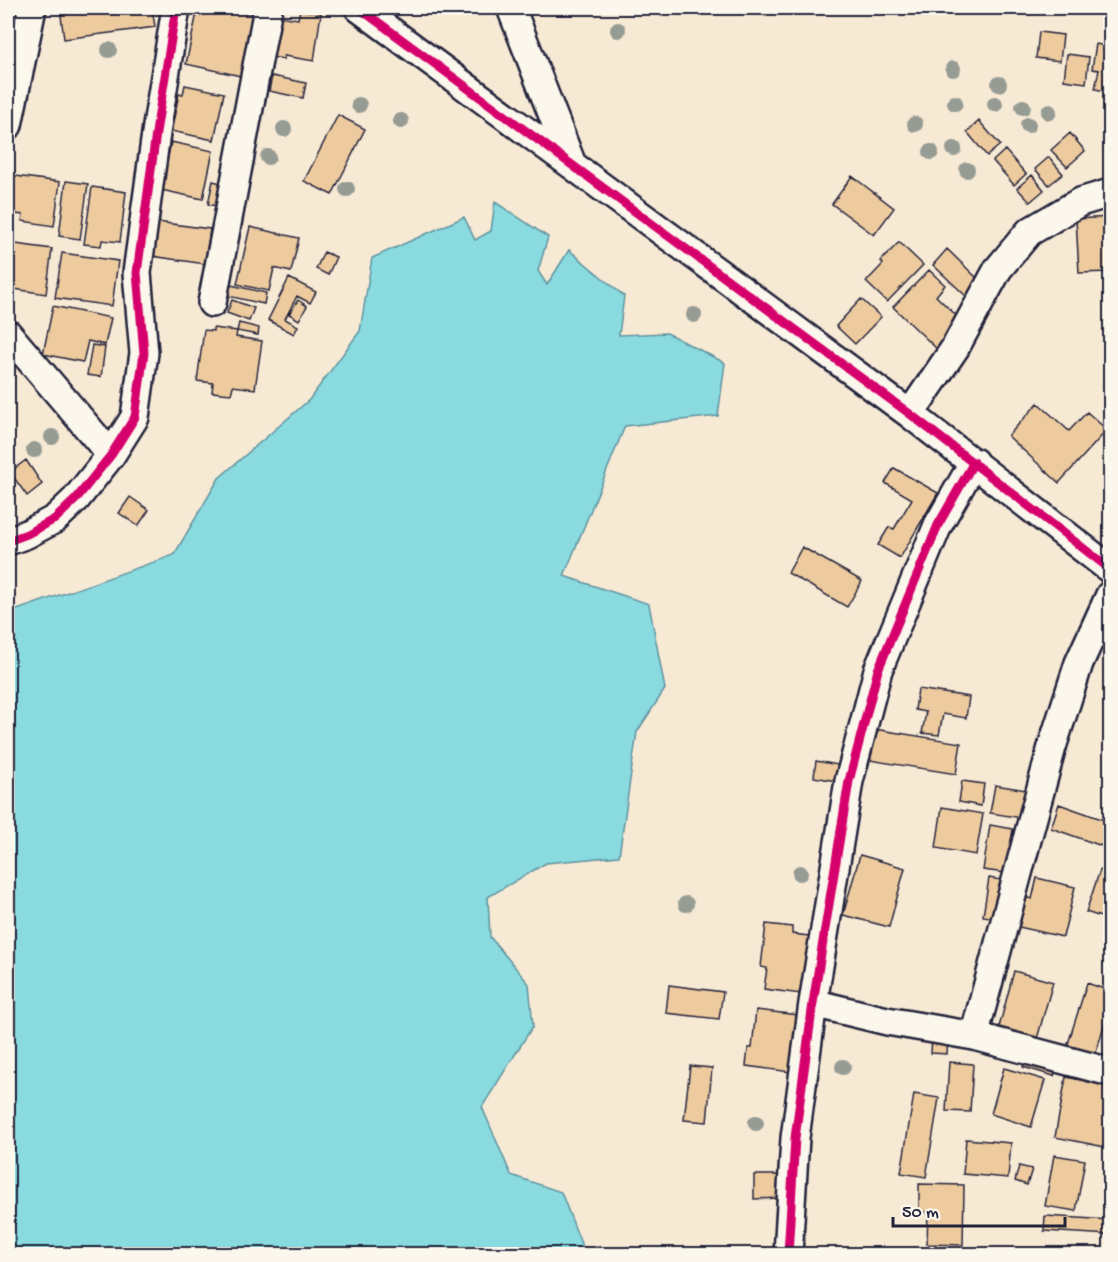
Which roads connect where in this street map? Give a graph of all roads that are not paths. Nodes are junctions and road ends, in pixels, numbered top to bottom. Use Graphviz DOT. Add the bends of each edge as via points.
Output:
graph roads {
  1 [pos="32,8"];
  2 [pos="176,8"];
  3 [pos="268,8"];
  4 [pos="359,8"];
  5 [pos="511,8"];
  6 [pos="8,125"];
  7 [pos="571,162"];
  8 [pos="1110,190"];
  9 [pos="213,303"];
  10 [pos="8,334"];
  11 [pos="910,414"];
  12 [pos="111,455"];
  13 [pos="974,462"];
  14 [pos="8,541"];
  15 [pos="1110,569"];
  16 [pos="1110,595"];
  17 [pos="813,1003"];
  18 [pos="974,1036"];
  19 [pos="1110,1072"];
  20 [pos="788,1254"];
  1 -- 6 [label="street"];
  2 -- 12 [label="street" via="137,273 144,353 140,392 135,417"];
  3 -- 9 [label="street"];
  4 -- 7 [label="street"];
  5 -- 7 [label="street"];
  7 -- 11 [label="street"];
  8 -- 11 [label="street" via="1080,202 1029,232 998,269 955,348"];
  10 -- 12 [label="street"];
  11 -- 13 [label="street"];
  12 -- 14 [label="street" via="96,477 55,519"];
  13 -- 15 [label="street"];
  13 -- 17 [label="street" via="938,525 878,670 849,781"];
  16 -- 18 [label="street" via="1079,663 1052,747"];
  17 -- 18 [label="street"];
  17 -- 20 [label="street" via="795,1138"];
  18 -- 19 [label="street"];
}
